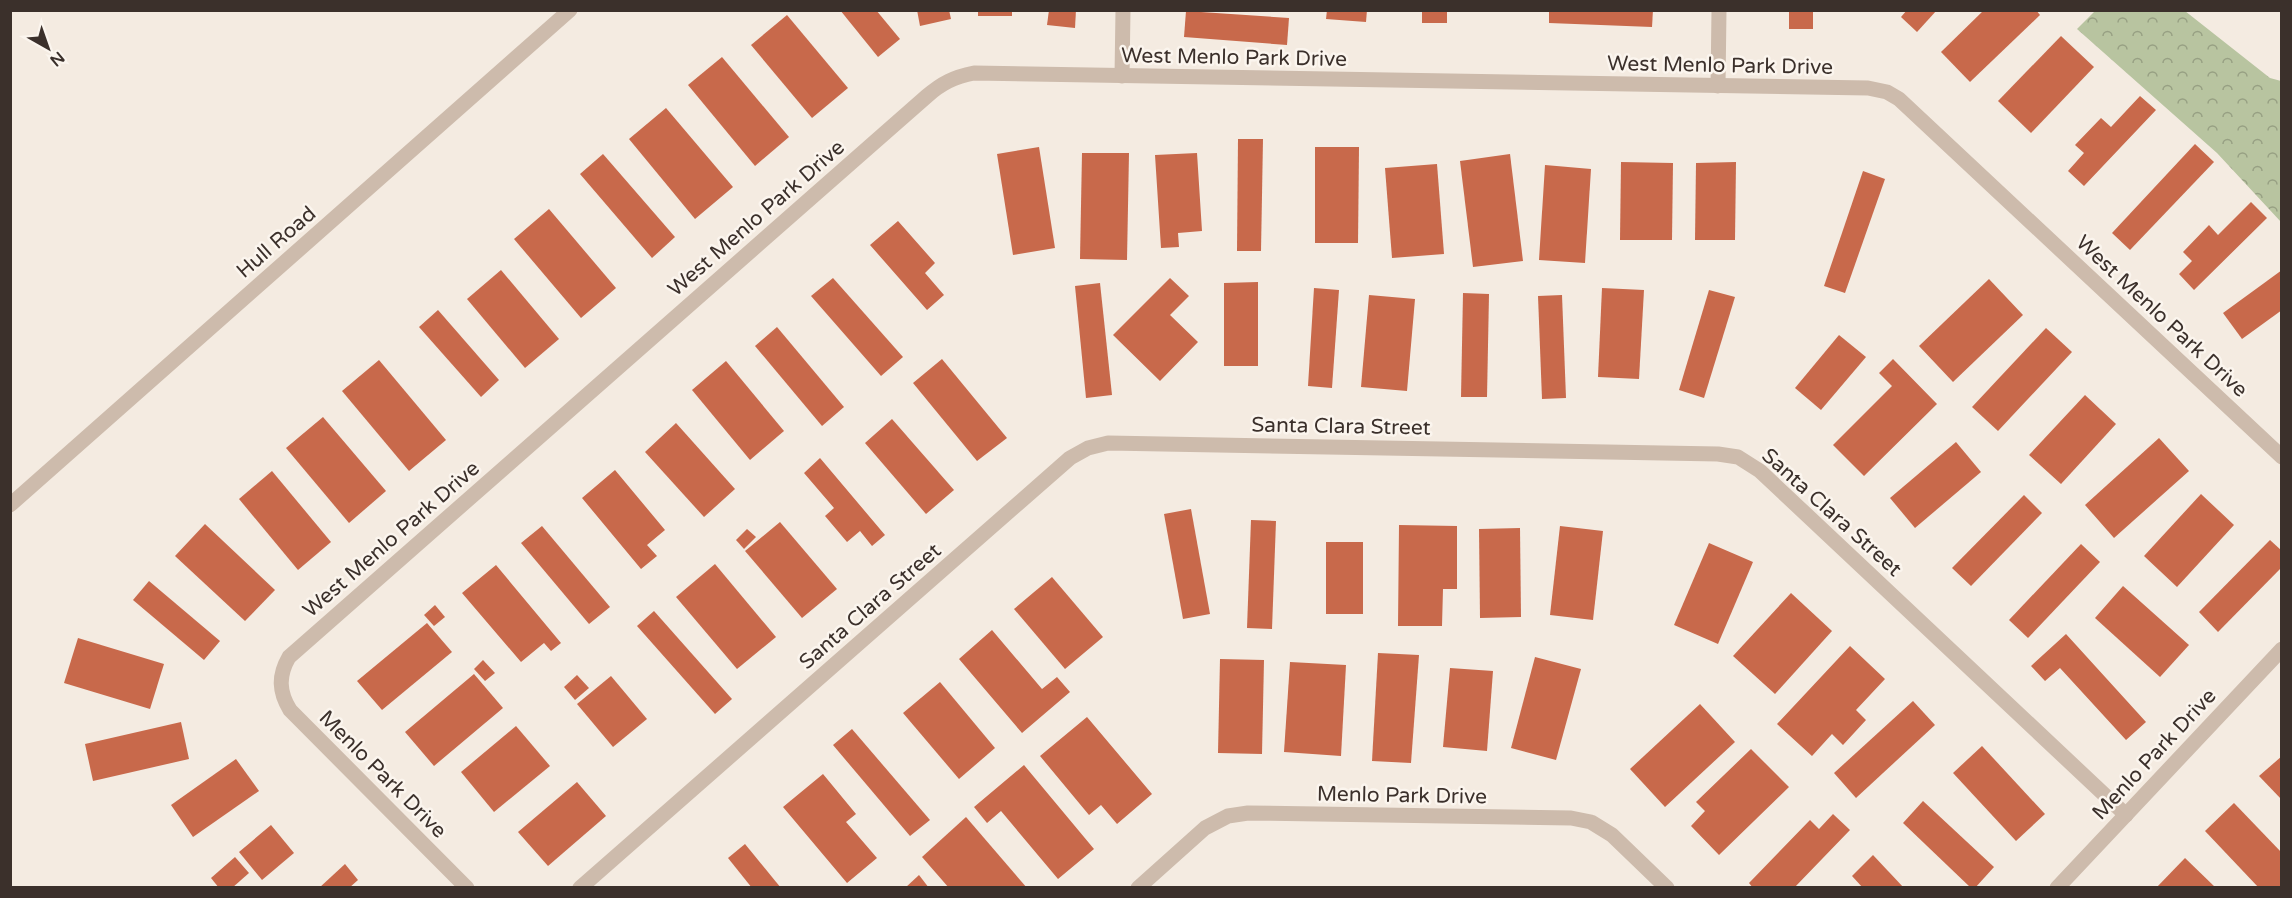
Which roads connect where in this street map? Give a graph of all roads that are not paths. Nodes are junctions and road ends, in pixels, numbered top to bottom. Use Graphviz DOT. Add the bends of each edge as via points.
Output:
graph roads {
  1 [pos="570,10"];
  2 [pos="1123,10"];
  3 [pos="1719,10"];
  4 [pos="1122,76"];
  5 [pos="1718,86"];
  6 [pos="2282,457"];
  7 [pos="10,505"];
  8 [pos="2282,649"];
  9 [pos="280,684"];
  10 [pos="2126,815"];
  11 [pos="467,888"];
  12 [pos="580,888"];
  13 [pos="1138,888"];
  14 [pos="1667,888"];
  15 [pos="2057,888"];
  1 -- 7 [label="street, Hull Road"];
  2 -- 4 [label="street"];
  3 -- 5 [label="street"];
  4 -- 5 [label="street, West Menlo Park Drive"];
  4 -- 9 [label="street, West Menlo Park Drive" via="974,74 942,84 289,657"];
  5 -- 6 [label="street, West Menlo Park Drive" via="1868,88 1899,99"];
  8 -- 10 [label="street, Menlo Park Drive"];
  9 -- 11 [label="street, Menlo Park Drive" via="290,710"];
  10 -- 12 [label="street, Santa Clara Street" via="1760,471 1738,457 1108,443 1070,458"];
  10 -- 15 [label="street, Menlo Park Drive"];
  13 -- 14 [label="street, Menlo Park Drive" via="1205,828 1228,816 1248,813 1591,822 1612,835"];
}
